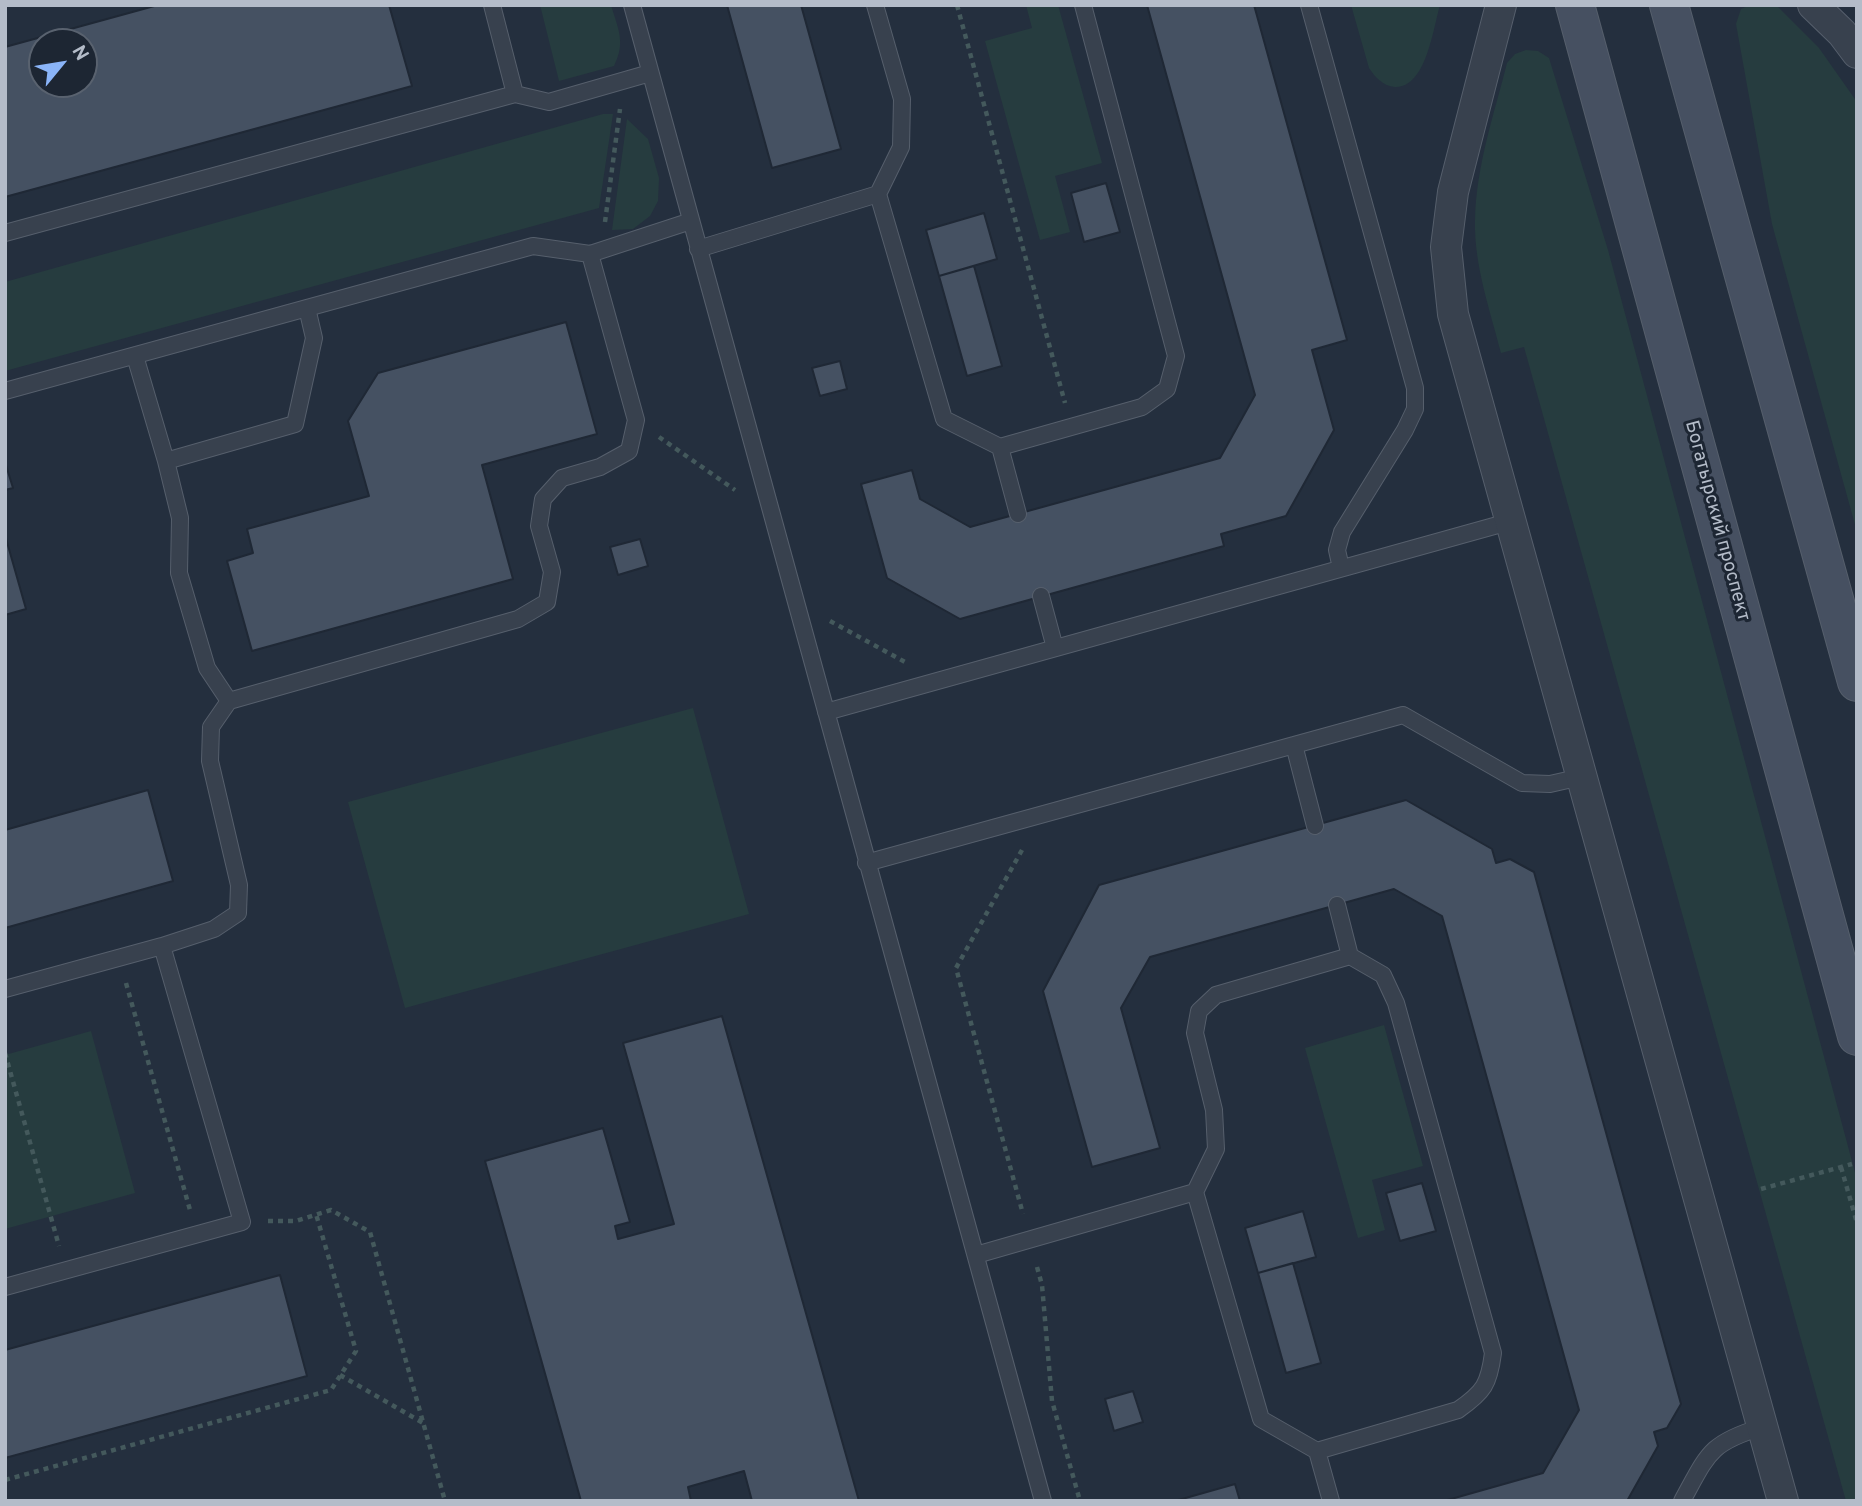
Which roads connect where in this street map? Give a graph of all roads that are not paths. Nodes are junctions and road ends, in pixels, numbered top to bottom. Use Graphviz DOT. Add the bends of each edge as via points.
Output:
graph roads {
  1 [pos="492,5"];
  2 [pos="632,5"];
  3 [pos="875,5"];
  4 [pos="1083,5"];
  5 [pos="1309,5"];
  6 [pos="1501,5"];
  7 [pos="1575,5"];
  8 [pos="1669,5"];
  9 [pos="1813,5"];
  10 [pos="1857,53"];
  11 [pos="650,73"];
  12 [pos="515,94"];
  13 [pos="878,194"];
  14 [pos="691,221"];
  15 [pos="5,233"];
  16 [pos="698,249"];
  17 [pos="590,254"];
  18 [pos="307,308"];
  19 [pos="135,356"];
  20 [pos="5,391"];
  21 [pos="1000,447"];
  22 [pos="166,461"];
  23 [pos="1018,513"];
  24 [pos="1512,521"];
  25 [pos="1341,568"];
  26 [pos="1041,596"];
  27 [pos="1055,648"];
  28 [pos="1857,682"];
  29 [pos="229,701"];
  30 [pos="826,712"];
  31 [pos="1293,745"];
  32 [pos="1581,777"];
  33 [pos="1315,826"];
  34 [pos="866,863"];
  35 [pos="1337,905"];
  36 [pos="162,946"];
  37 [pos="1350,956"];
  38 [pos="5,989"];
  39 [pos="1857,1036"];
  40 [pos="1195,1192"];
  41 [pos="975,1255"];
  42 [pos="5,1287"];
  43 [pos="1762,1427"];
  44 [pos="1317,1451"];
  45 [pos="1043,1501"];
  46 [pos="1331,1501"];
  47 [pos="1682,1501"];
  48 [pos="1783,1501"];
  1 -- 12 [label="lane"];
  2 -- 11 [label="lane"];
  3 -- 13 [label="lane" via="902,99 901,147"];
  4 -- 21 [label="lane" via="1176,356 1167,389 1142,408"];
  5 -- 25 [label="lane" via="1415,388 1415,409 1405,430 1342,531 1337,550"];
  6 -- 24 [label="street" via="1453,192 1446,247 1453,314"];
  7 -- 39 [label="main road, Богатырский проспект"];
  8 -- 28 [label="main road"];
  9 -- 10 [label="street"];
  11 -- 12 [label="lane" via="549,102"];
  11 -- 14 [label="lane"];
  12 -- 15 [label="lane"];
  13 -- 16 [label="lane"];
  13 -- 21 [label="lane" via="944,419"];
  14 -- 16 [label="lane"];
  14 -- 17 [label="lane"];
  16 -- 30 [label="lane"];
  17 -- 18 [label="lane" via="533,246"];
  17 -- 29 [label="lane" via="636,420 629,451 600,467 562,478 543,499 539,526 552,572 547,602 519,619"];
  18 -- 19 [label="lane"];
  18 -- 22 [label="lane" via="314,338 295,424"];
  19 -- 20 [label="lane"];
  19 -- 22 [label="lane"];
  21 -- 23 [label="lane"];
  22 -- 29 [label="lane" via="180,518 179,573 207,668"];
  24 -- 25 [label="lane"];
  24 -- 32 [label="street"];
  25 -- 27 [label="lane"];
  26 -- 27 [label="lane"];
  27 -- 30 [label="lane"];
  29 -- 36 [label="lane" via="211,727 210,761 239,885 237,913 214,929"];
  30 -- 34 [label="lane"];
  31 -- 32 [label="lane" via="1403,715 1522,783 1550,784"];
  31 -- 33 [label="lane"];
  31 -- 34 [label="lane"];
  32 -- 43 [label="street"];
  34 -- 41 [label="lane"];
  35 -- 37 [label="lane"];
  36 -- 38 [label="lane"];
  36 -- 42 [label="lane" via="243,1222"];
  37 -- 40 [label="lane" via="1216,995 1199,1011 1195,1033 1214,1110 1216,1149"];
  37 -- 44 [label="lane" via="1383,975 1396,1003 1493,1353 1490,1375 1478,1396 1458,1410"];
  40 -- 41 [label="lane"];
  40 -- 44 [label="lane" via="1261,1419"];
  41 -- 45 [label="lane"];
  43 -- 47 [label="lane" via="1718,1445"];
  43 -- 48 [label="street"];
  44 -- 46 [label="lane"];
}
